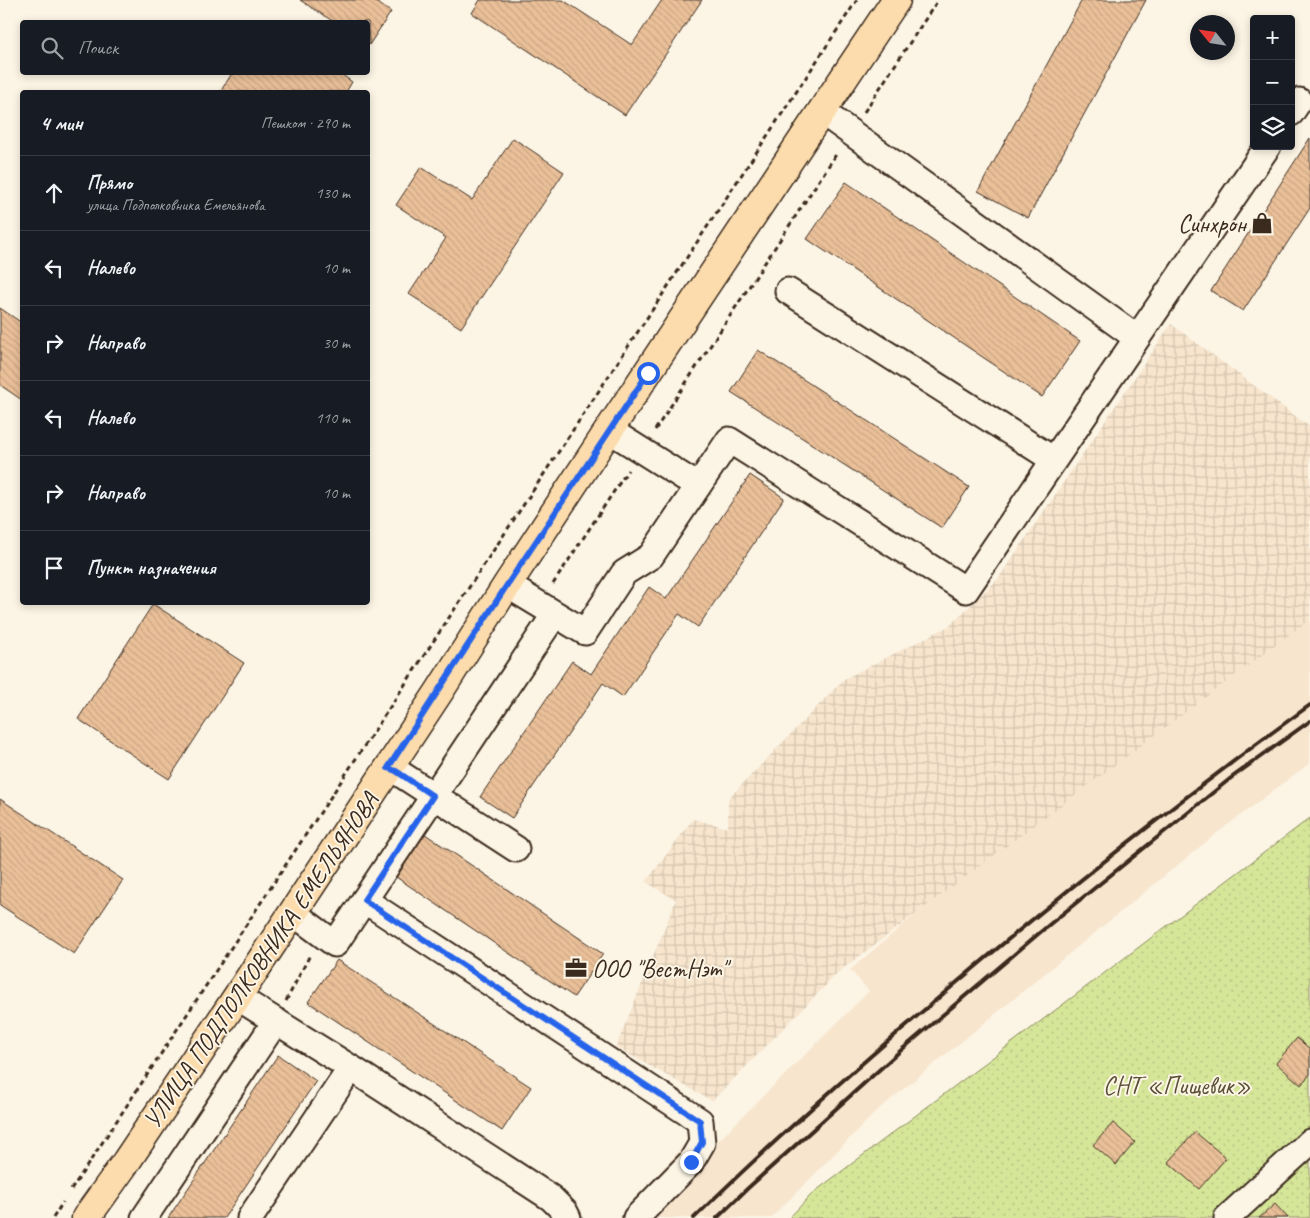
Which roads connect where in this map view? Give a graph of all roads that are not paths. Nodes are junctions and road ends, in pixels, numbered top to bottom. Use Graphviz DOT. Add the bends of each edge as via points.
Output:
graph roads {
  1 [pos="896,0"];
  2 [pos="821,111"];
  3 [pos="1265,150"];
  4 [pos="788,291"];
  5 [pos="1137,338"];
  6 [pos="609,430"];
  7 [pos="1054,460"];
  8 [pos="698,486"];
  9 [pos="507,585"];
  10 [pos="547,609"];
  11 [pos="388,768"];
  12 [pos="433,796"];
  13 [pos="516,849"];
  14 [pos="364,900"];
  15 [pos="290,916"];
  16 [pos="237,996"];
  17 [pos="276,1021"];
  18 [pos="351,1068"];
  19 [pos="1310,1142"];
  20 [pos="86,1218"];
  21 [pos="144,1218"];
  22 [pos="250,1218"];
  23 [pos="568,1218"];
  24 [pos="636,1218"];
  25 [pos="1228,1218"];
  1 -- 2 [label="main road, УЛИЦА ПОДПОЛКОВНИКА ЕМЕЛЬЯНОВА"];
  2 -- 5 [label="street"];
  2 -- 6 [label="main road, УЛИЦА ПОДПОЛКОВНИКА ЕМЕЛЬЯНОВА"];
  3 -- 5 [label="street"];
  4 -- 7 [label="street"];
  5 -- 7 [label="street"];
  6 -- 8 [label="street"];
  6 -- 9 [label="main road, УЛИЦА ПОДПОЛКОВНИКА ЕМЕЛЬЯНОВА"];
  7 -- 8 [label="street" via="966,590 729,440"];
  8 -- 10 [label="street" via="651,556 624,573 585,632"];
  9 -- 10 [label="street"];
  9 -- 11 [label="main road, УЛИЦА ПОДПОЛКОВНИКА ЕМЕЛЬЯНОВА"];
  10 -- 12 [label="street"];
  11 -- 12 [label="street"];
  11 -- 15 [label="main road, УЛИЦА ПОДПОЛКОВНИКА ЕМЕЛЬЯНОВА"];
  12 -- 13 [label="street"];
  12 -- 14 [label="street"];
  14 -- 15 [label="street" via="335,944 300,918"];
  14 -- 24 [label="street" via="700,1121 702,1142 691,1162"];
  15 -- 16 [label="main road, УЛИЦА ПОДПОЛКОВНИКА ЕМЕЛЬЯНОВА"];
  16 -- 17 [label="street"];
  16 -- 20 [label="main road, УЛИЦА ПОДПОЛКОВНИКА ЕМЕЛЬЯНОВА"];
  17 -- 18 [label="street"];
  17 -- 21 [label="street"];
  18 -- 22 [label="street"];
  18 -- 23 [label="street" via="551,1198"];
  19 -- 25 [label="street"];
}
